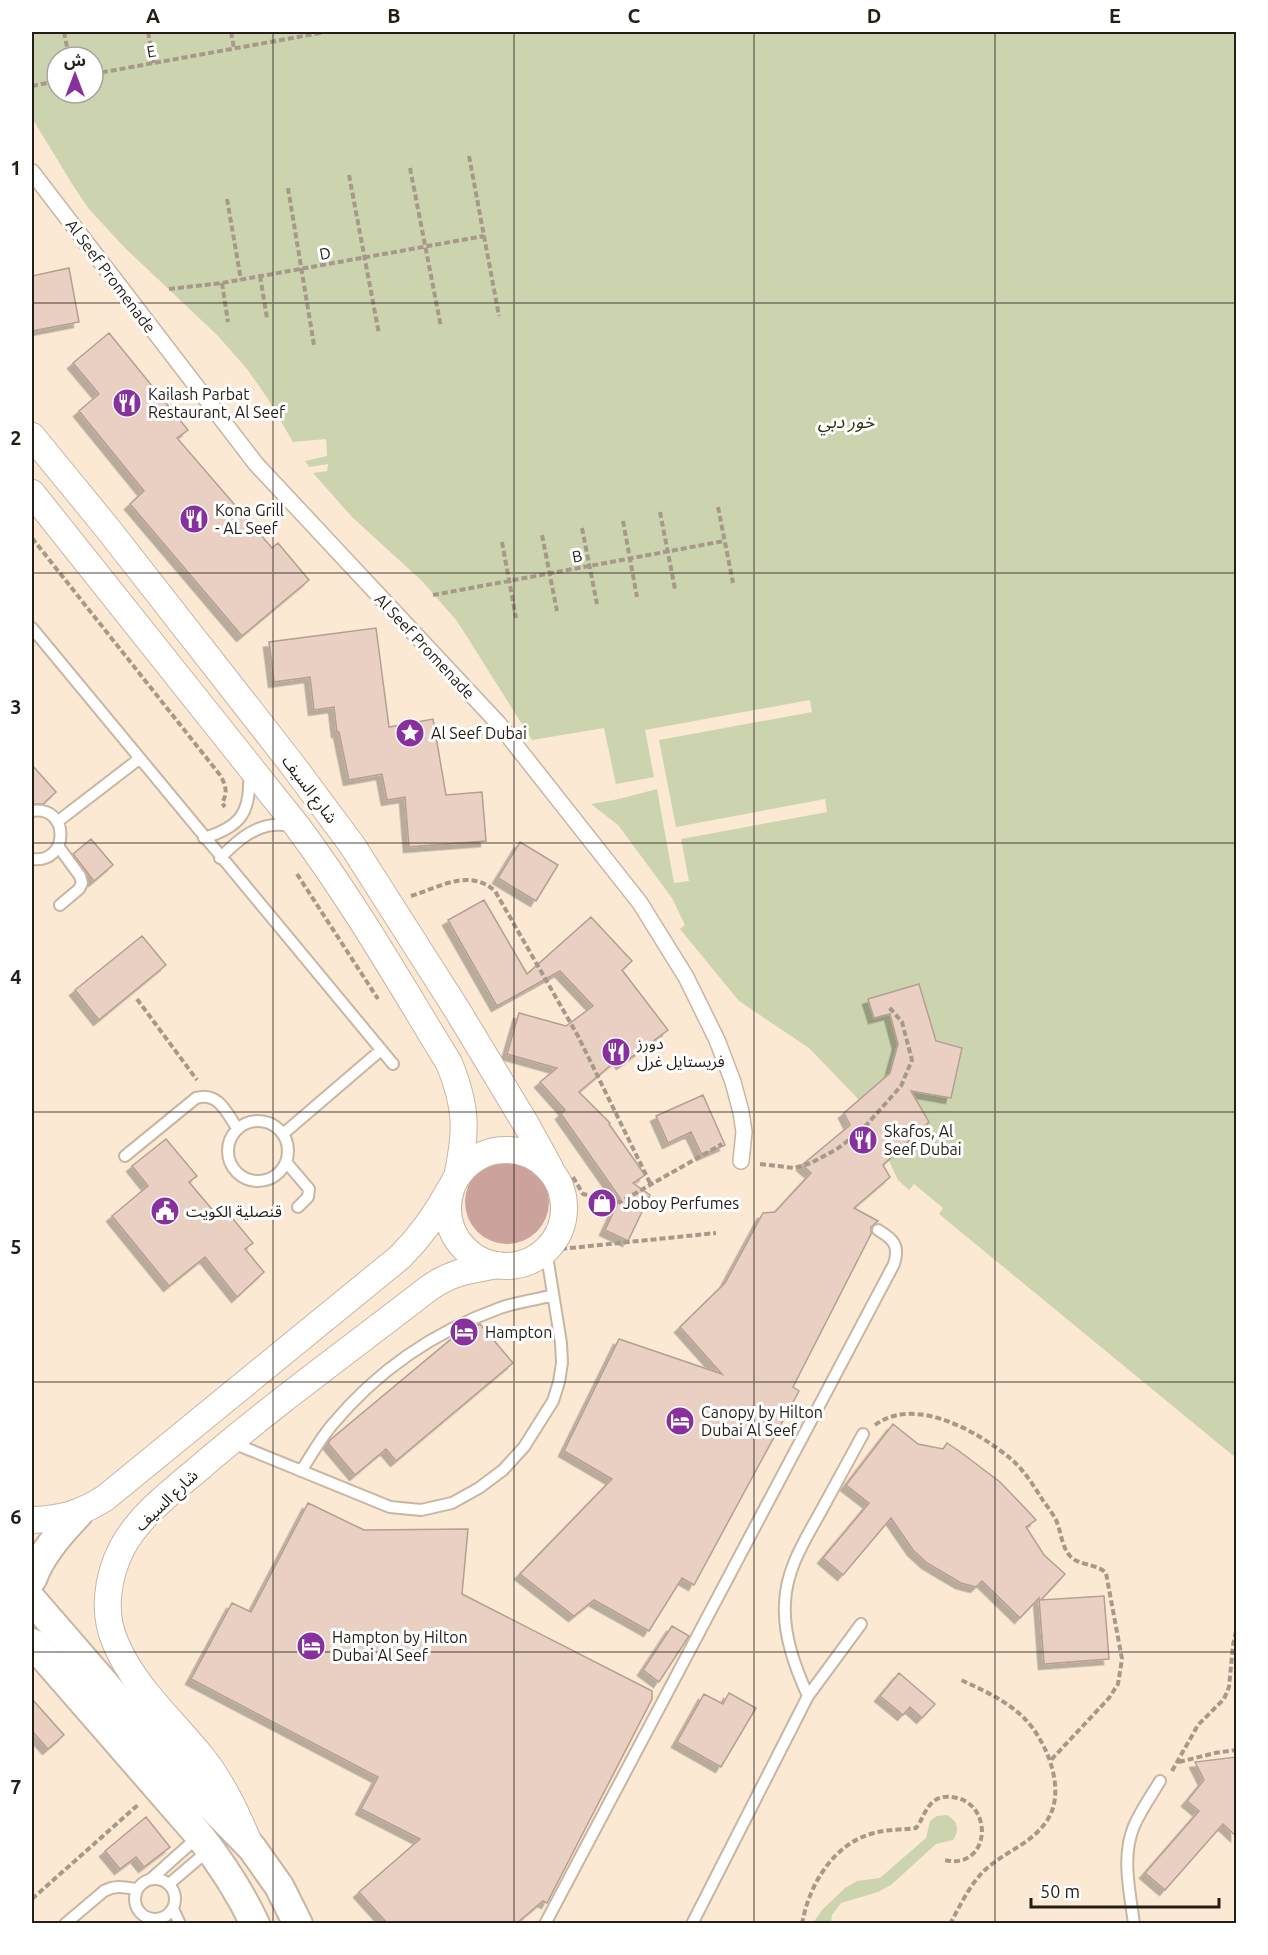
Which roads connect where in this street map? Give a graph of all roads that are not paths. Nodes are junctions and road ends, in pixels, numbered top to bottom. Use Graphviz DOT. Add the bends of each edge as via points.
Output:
graph roads {
  1 [pos="32,172"];
  2 [pos="32,436"];
  3 [pos="32,493"];
  4 [pos="32,628"];
  5 [pos="139,759"];
  6 [pos="249,765"];
  7 [pos="32,811"];
  8 [pos="57,822"];
  9 [pos="297,826"];
  10 [pos="204,838"];
  11 [pos="58,846"];
  12 [pos="220,858"];
  13 [pos="32,859"];
  14 [pos="60,905"];
  15 [pos="381,1050"];
  16 [pos="393,1064"];
  17 [pos="237,1128"];
  18 [pos="283,1134"];
  19 [pos="124,1156"];
  20 [pos="741,1161"];
  21 [pos="286,1162"];
  22 [pos="561,1171"];
  23 [pos="453,1183"];
  24 [pos="298,1207"];
  25 [pos="878,1230"];
  26 [pos="546,1250"];
  27 [pos="498,1265"];
  28 [pos="553,1296"];
  29 [pos="863,1434"];
  30 [pos="230,1441"];
  31 [pos="301,1472"];
  32 [pos="78,1514"];
  33 [pos="32,1520"];
  34 [pos="32,1579"];
  35 [pos="32,1600"];
  36 [pos="861,1624"];
  37 [pos="32,1643"];
  38 [pos="808,1695"];
  39 [pos="1160,1781"];
  40 [pos="205,1842"];
  41 [pos="252,1848"];
  42 [pos="151,1879"];
  43 [pos="169,1884"];
  44 [pos="136,1889"];
  45 [pos="173,1909"];
  46 [pos="65,1923"];
  47 [pos="180,1923"];
  48 [pos="255,1923"];
  49 [pos="298,1923"];
  50 [pos="545,1923"];
  51 [pos="692,1923"];
  52 [pos="1134,1923"];
  1 -- 20 [label="street, Al Seef Promenade" via="256,464 498,723 640,903 686,977 717,1040 741,1112"];
  2 -- 22 [label="street, شارع السيف" via="352,845 527,1126"];
  3 -- 6 [label="street, شارع السيف"];
  4 -- 5 [label="lane"];
  5 -- 8 [label="lane"];
  5 -- 10 [label="lane"];
  6 -- 9 [label="street, شارع السيف"];
  6 -- 10 [label="lane" via="246,808 224,832"];
  7 -- 8 [label="lane" via="44,811"];
  8 -- 11 [label="lane" via="61,838"];
  9 -- 12 [label="lane" via="274,824 258,829"];
  9 -- 23 [label="street, شارع السيف" via="326,865 449,1063 461,1096 465,1131"];
  10 -- 12 [label="lane"];
  11 -- 13 [label="lane" via="46,857"];
  11 -- 14 [label="lane" via="82,883"];
  12 -- 15 [label="lane"];
  15 -- 16 [label="lane"];
  15 -- 18 [label="lane"];
  17 -- 18 [label="lane" via="246,1123 266,1122"];
  17 -- 19 [label="lane" via="219,1101 209,1096 196,1098"];
  17 -- 21 [label="lane" via="231,1136 228,1155 245,1178 273,1177"];
  18 -- 21 [label="lane" via="288,1152"];
  21 -- 24 [label="lane" via="309,1189 308,1197"];
  22 -- 23 [label="street, شارع السيف" via="524,1152 493,1150 466,1165"];
  22 -- 26 [label="street, شارع السيف" via="558,1180 565,1210 556,1239"];
  23 -- 27 [label="street, شارع السيف" via="448,1204 453,1232 471,1254"];
  23 -- 32 [label="street, شارع السيف" via="428,1225 400,1257 105,1498"];
  25 -- 50 [label="lane" via="894,1244 894,1264"];
  26 -- 27 [label="street, شارع السيف" via="532,1260"];
  26 -- 28 [label="lane"];
  27 -- 30 [label="street, شارع السيف" via="445,1277"];
  28 -- 31 [label="lane" via="492,1311 452,1327 406,1354 366,1388 330,1427"];
  28 -- 31 [label="lane" via="562,1363 553,1401 524,1448 479,1488 453,1503 421,1510 390,1507"];
  29 -- 38 [label="lane" via="789,1578 786,1630"];
  30 -- 31 [label="lane"];
  30 -- 41 [label="street, شارع السيف" via="137,1526 114,1565 108,1606 115,1642 123,1659 217,1778"];
  32 -- 33 [label="street, شارع السيف"];
  32 -- 34 [label="main road" via="42,1558"];
  35 -- 41 [label="main road, شارع السيف" via="207,1802"];
  36 -- 38 [label="lane"];
  37 -- 40 [label="main road"];
  38 -- 51 [label="lane"];
  39 -- 52 [label="lane" via="1129,1845 1127,1862"];
  40 -- 42 [label="lane"];
  40 -- 43 [label="lane"];
  40 -- 48 [label="main road"];
  41 -- 49 [label="main road, شارع السيف" via="279,1886"];
  42 -- 43 [label="lane"];
  42 -- 44 [label="lane"];
  43 -- 45 [label="lane" via="174,1891"];
  44 -- 45 [label="lane" via="135,1907 141,1915 158,1920"];
  44 -- 46 [label="lane" via="111,1887"];
  45 -- 47 [label="lane"];
}
